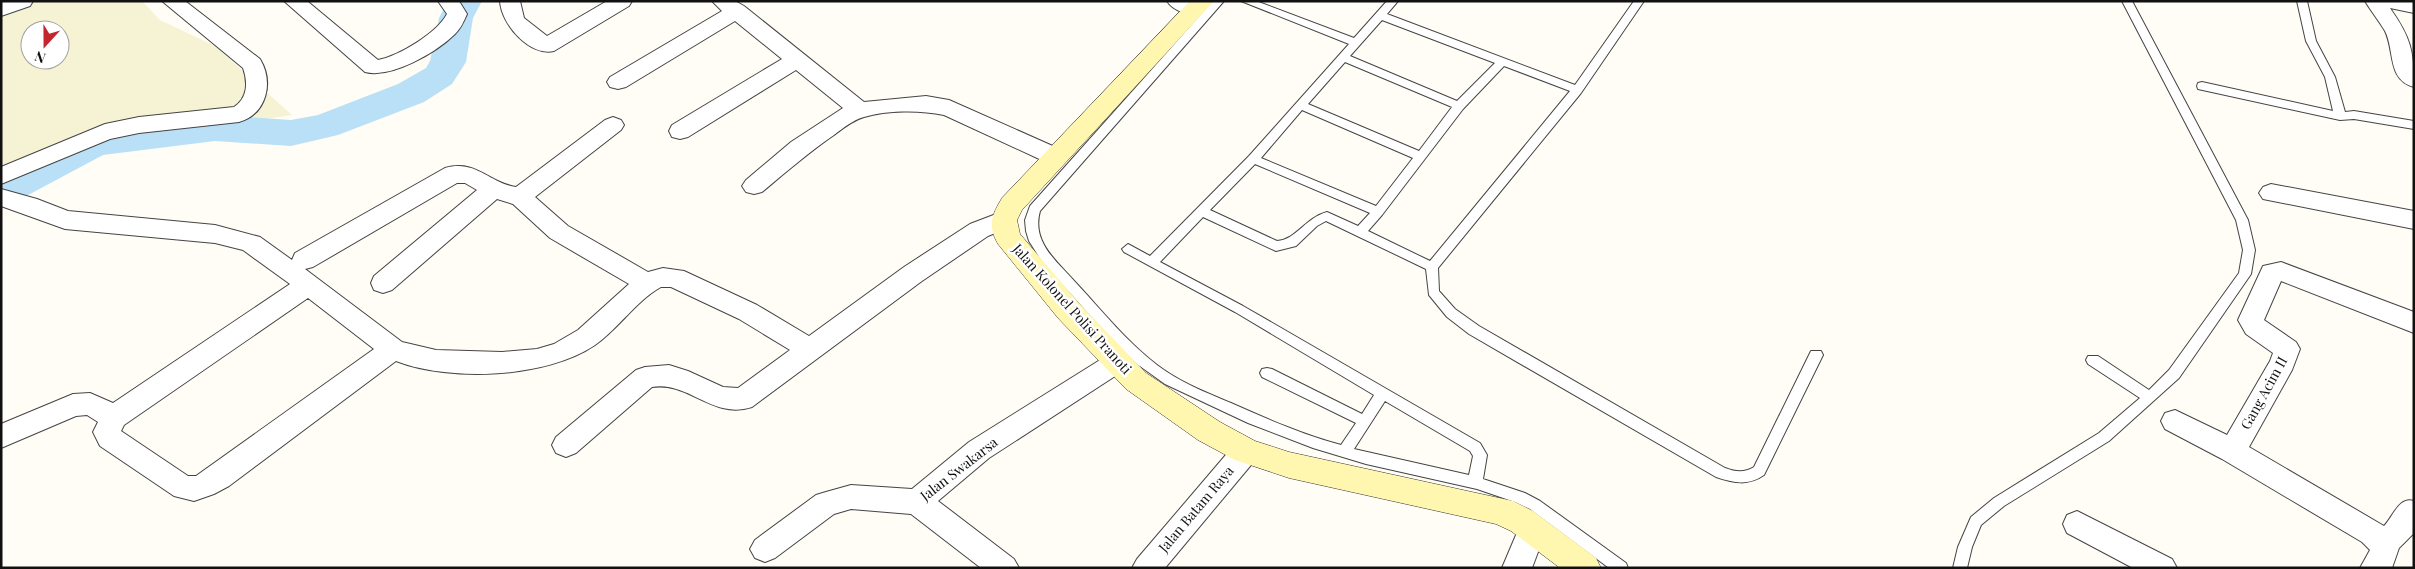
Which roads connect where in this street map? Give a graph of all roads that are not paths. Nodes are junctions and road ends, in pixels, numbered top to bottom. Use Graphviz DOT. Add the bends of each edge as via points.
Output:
graph roads {
  1 [pos="23,1"];
  2 [pos="172,1"];
  3 [pos="294,1"];
  4 [pos="449,1"];
  5 [pos="510,1"];
  6 [pos="622,1"];
  7 [pos="1246,1"];
  8 [pos="1639,1"];
  9 [pos="2127,1"];
  10 [pos="2302,1"];
  11 [pos="2375,1"];
  12 [pos="2389,1"];
  13 [pos="1390,2"];
  14 [pos="1198,3"];
  15 [pos="728,4"];
  16 [pos="2414,7"];
  17 [pos="1,10"];
  18 [pos="1380,15"];
  19 [pos="1356,42"];
  20 [pos="1343,57"];
  21 [pos="798,59"];
  22 [pos="1502,62"];
  23 [pos="2414,80"];
  24 [pos="618,82"];
  25 [pos="2202,86"];
  26 [pos="1577,90"];
  27 [pos="1300,106"];
  28 [pos="1459,106"];
  29 [pos="860,110"];
  30 [pos="2340,116"];
  31 [pos="2414,125"];
  32 [pos="613,126"];
  33 [pos="680,131"];
  34 [pos="1420,156"];
  35 [pos="1056,157"];
  36 [pos="1253,159"];
  37 [pos="1,176"];
  38 [pos="754,186"];
  39 [pos="494,189"];
  40 [pos="2271,193"];
  41 [pos="518,196"];
  42 [pos="2,197"];
  43 [pos="1203,212"];
  44 [pos="1378,212"];
  45 [pos="1004,220"];
  46 [pos="2414,220"];
  47 [pos="1360,231"];
  48 [pos="1128,249"];
  49 [pos="1151,263"];
  50 [pos="1432,267"];
  51 [pos="307,272"];
  52 [pos="383,283"];
  53 [pos="647,283"];
  54 [pos="2414,323"];
  55 [pos="393,349"];
  56 [pos="810,350"];
  57 [pos="1816,356"];
  58 [pos="2092,360"];
  59 [pos="1117,362"];
  60 [pos="1267,373"];
  61 [pos="1383,393"];
  62 [pos="2149,397"];
  63 [pos="114,417"];
  64 [pos="1364,421"];
  65 [pos="2175,421"];
  66 [pos="1,437"];
  67 [pos="566,445"];
  68 [pos="1246,451"];
  69 [pos="2232,451"];
  70 [pos="1344,452"];
  71 [pos="1475,483"];
  72 [pos="917,502"];
  73 [pos="2410,512"];
  74 [pos="2077,524"];
  75 [pos="765,549"];
  76 [pos="2379,555"];
  77 [pos="1004,568"];
  78 [pos="1147,568"];
  79 [pos="1585,568"];
  80 [pos="1621,568"];
  81 [pos="1960,568"];
  82 [pos="2162,568"];
  1 -- 17 [label="street"];
  2 -- 37 [label="street" via="252,64 257,74 254,103 250,108 239,114 105,132"];
  3 -- 4 [label="street" via="378,67 447,30 457,14"];
  5 -- 6 [label="street" via="513,20 546,46"];
  7 -- 19 [label="lane"];
  8 -- 26 [label="lane"];
  9 -- 62 [label="lane" via="2239,212 2250,242 2246,274 2174,374"];
  10 -- 30 [label="lane" via="2311,41 2330,77"];
  11 -- 23 [label="street" via="2396,32 2405,71"];
  12 -- 16 [label="street"];
  13 -- 18 [label="lane"];
  14 -- 35 [label="street"];
  14 -- 70 [label="lane" via="1120,114 1045,196 1032,215 1031,232 1048,260 1154,370 1170,381 1262,424"];
  15 -- 21 [label="street"];
  15 -- 24 [label="street"];
  18 -- 19 [label="lane"];
  18 -- 22 [label="lane"];
  19 -- 20 [label="lane"];
  20 -- 27 [label="lane"];
  20 -- 28 [label="lane"];
  21 -- 29 [label="street"];
  21 -- 33 [label="street"];
  22 -- 26 [label="lane"];
  22 -- 28 [label="lane"];
  25 -- 30 [label="lane"];
  26 -- 50 [label="lane"];
  27 -- 34 [label="lane"];
  27 -- 36 [label="lane"];
  28 -- 34 [label="lane"];
  29 -- 35 [label="street" via="912,104 936,105"];
  29 -- 38 [label="street" via="820,133"];
  30 -- 31 [label="lane" via="2354,115"];
  32 -- 41 [label="street"];
  34 -- 44 [label="lane"];
  35 -- 45 [label="street" via="1011,206"];
  36 -- 43 [label="lane"];
  36 -- 44 [label="lane"];
  39 -- 41 [label="street"];
  39 -- 51 [label="street" via="470,175 453,174"];
  39 -- 52 [label="street"];
  40 -- 46 [label="street"];
  41 -- 53 [label="street" via="558,232"];
  42 -- 51 [label="street" via="65,220 238,239"];
  43 -- 47 [label="lane" via="1276,246 1293,243 1318,218 1327,216"];
  43 -- 49 [label="lane"];
  44 -- 47 [label="lane"];
  45 -- 56 [label="street" via="979,230 913,274"];
  45 -- 59 [label="street, Jalan Kolonel Polisi Pranoti" via="1008,237 1068,310"];
  47 -- 50 [label="lane"];
  48 -- 49 [label="lane"];
  49 -- 61 [label="lane" via="1239,309"];
  50 -- 57 [label="lane" via="1433,292 1451,314 1474,330 1721,473 1737,478 1751,477 1759,471"];
  51 -- 55 [label="street"];
  51 -- 63 [label="street"];
  53 -- 55 [label="street" via="574,346 550,356 502,363 436,362"];
  53 -- 56 [label="street" via="655,277 675,278 748,312"];
  54 -- 69 [label="street, Gang Acim II" via="2293,274 2272,273 2252,323 2287,349 2283,363"];
  55 -- 63 [label="street" via="219,477 194,490 178,485 110,438 107,432"];
  56 -- 67 [label="street" via="742,398 728,400 680,377 657,374 645,378"];
  58 -- 62 [label="lane"];
  59 -- 68 [label="street, Jalan Kolonel Polisi Pranoti" via="1155,395"];
  59 -- 72 [label="street, Jalan Swakarsa" via="979,450"];
  60 -- 64 [label="lane"];
  61 -- 64 [label="lane"];
  61 -- 71 [label="lane" via="1475,447 1480,455"];
  62 -- 81 [label="lane" via="2104,437 1976,521"];
  63 -- 66 [label="street" via="90,404 73,405"];
  64 -- 70 [label="lane"];
  65 -- 69 [label="street"];
  68 -- 78 [label="street, Jalan Batam Raya"];
  68 -- 79 [label="street, Jalan Kolonel Polisi Pranoti" via="1323,473 1502,511"];
  69 -- 76 [label="street" via="2372,533"];
  70 -- 71 [label="lane"];
  71 -- 80 [label="lane" via="1535,505"];
  72 -- 75 [label="street, Jalan Swakarsa" via="851,496 826,504"];
  72 -- 77 [label="street"];
  73 -- 76 [label="street" via="2403,526"];
  74 -- 82 [label="street"];
}
